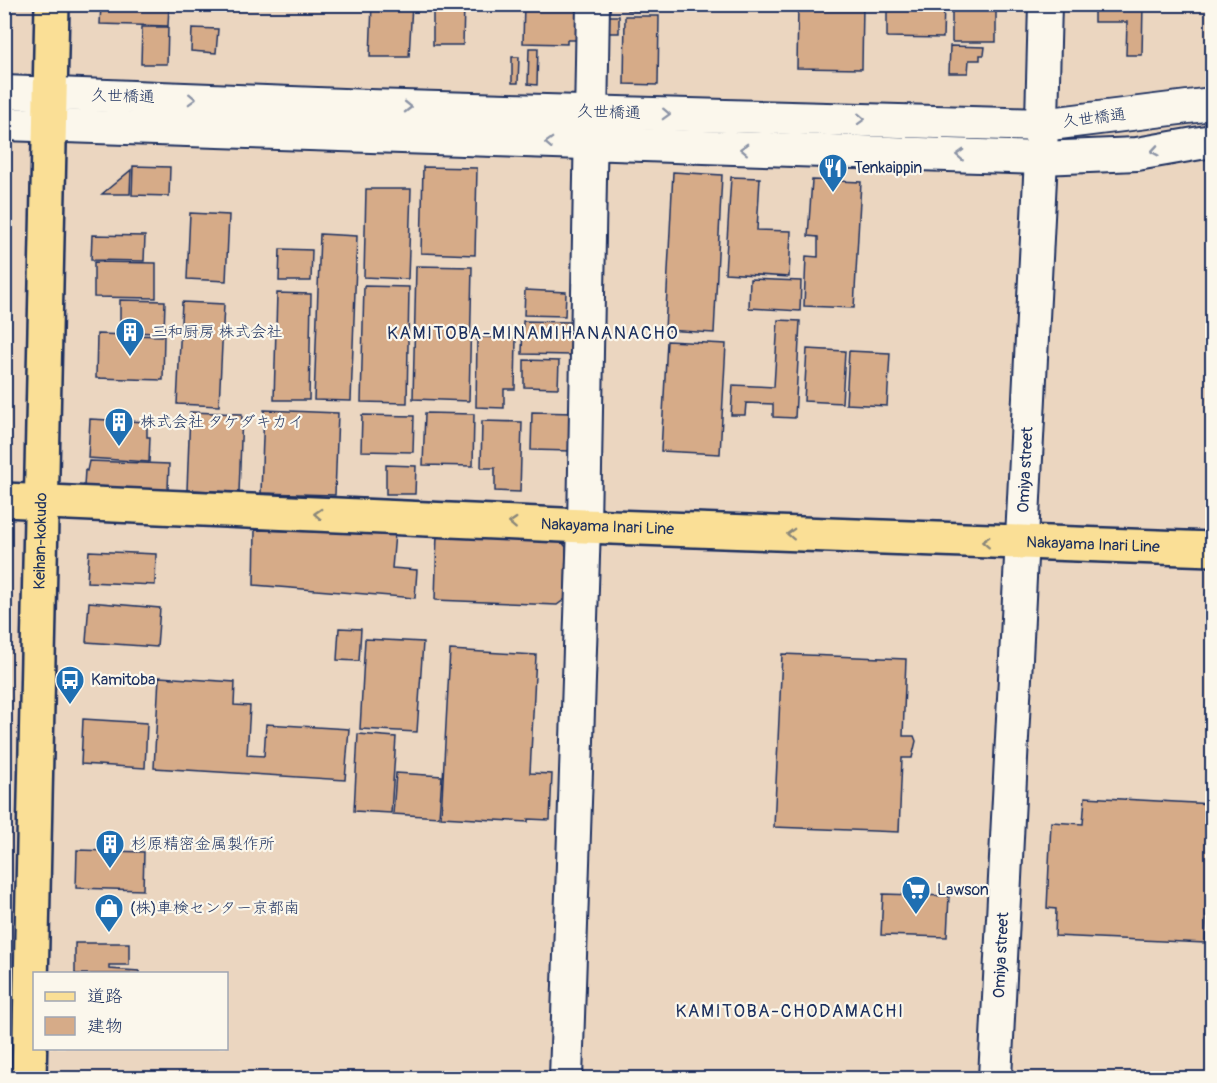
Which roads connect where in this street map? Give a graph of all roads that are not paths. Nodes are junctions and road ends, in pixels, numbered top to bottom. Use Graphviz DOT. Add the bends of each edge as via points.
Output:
graph roads {
  1 [pos="52,4"];
  2 [pos="593,4"];
  3 [pos="1045,4"];
  4 [pos="4,92"];
  5 [pos="1212,104"];
  6 [pos="50,109"];
  7 [pos="592,112"];
  8 [pos="793,117"];
  9 [pos="369,121"];
  10 [pos="4,124"];
  11 [pos="1042,125"];
  12 [pos="1212,141"];
  13 [pos="590,144"];
  14 [pos="792,150"];
  15 [pos="1041,158"];
  16 [pos="4,500"];
  17 [pos="41,501"];
  18 [pos="584,526"];
  19 [pos="1020,543"];
  20 [pos="1212,549"];
  21 [pos="29,1078"];
  22 [pos="566,1078"];
  23 [pos="995,1078"];
  1 -- 6 [label="main road, Keihan-kokudo"];
  2 -- 7 [label="street"];
  3 -- 11 [label="street, Omiya street"];
  4 -- 6 [label="street, 久世橋通"];
  5 -- 11 [label="street, 久世橋通"];
  6 -- 9 [label="street, 久世橋通"];
  6 -- 10 [label="street, 久世橋通"];
  6 -- 17 [label="main road, Keihan-kokudo"];
  7 -- 8 [label="street, 久世橋通, one-way"];
  9 -- 7 [label="street, 久世橋通, one-way"];
  7 -- 13 [label="street"];
  8 -- 11 [label="street, 久世橋通, one-way"];
  8 -- 14 [label="street"];
  13 -- 9 [label="street, 久世橋通, one-way"];
  11 -- 15 [label="street, Omiya street"];
  12 -- 15 [label="street, 久世橋通, one-way" via="1137,154"];
  14 -- 13 [label="street, 久世橋通, one-way"];
  13 -- 18 [label="street"];
  15 -- 14 [label="street, 久世橋通, one-way"];
  15 -- 19 [label="street, Omiya street"];
  16 -- 17 [label="main road, Nakayama Inari Line"];
  18 -- 17 [label="main road, Nakayama Inari Line, one-way"];
  17 -- 21 [label="main road, Keihan-kokudo"];
  19 -- 18 [label="main road, Nakayama Inari Line, one-way"];
  18 -- 22 [label="street"];
  19 -- 20 [label="main road, Nakayama Inari Line"];
  19 -- 23 [label="street, Omiya street"];
}
